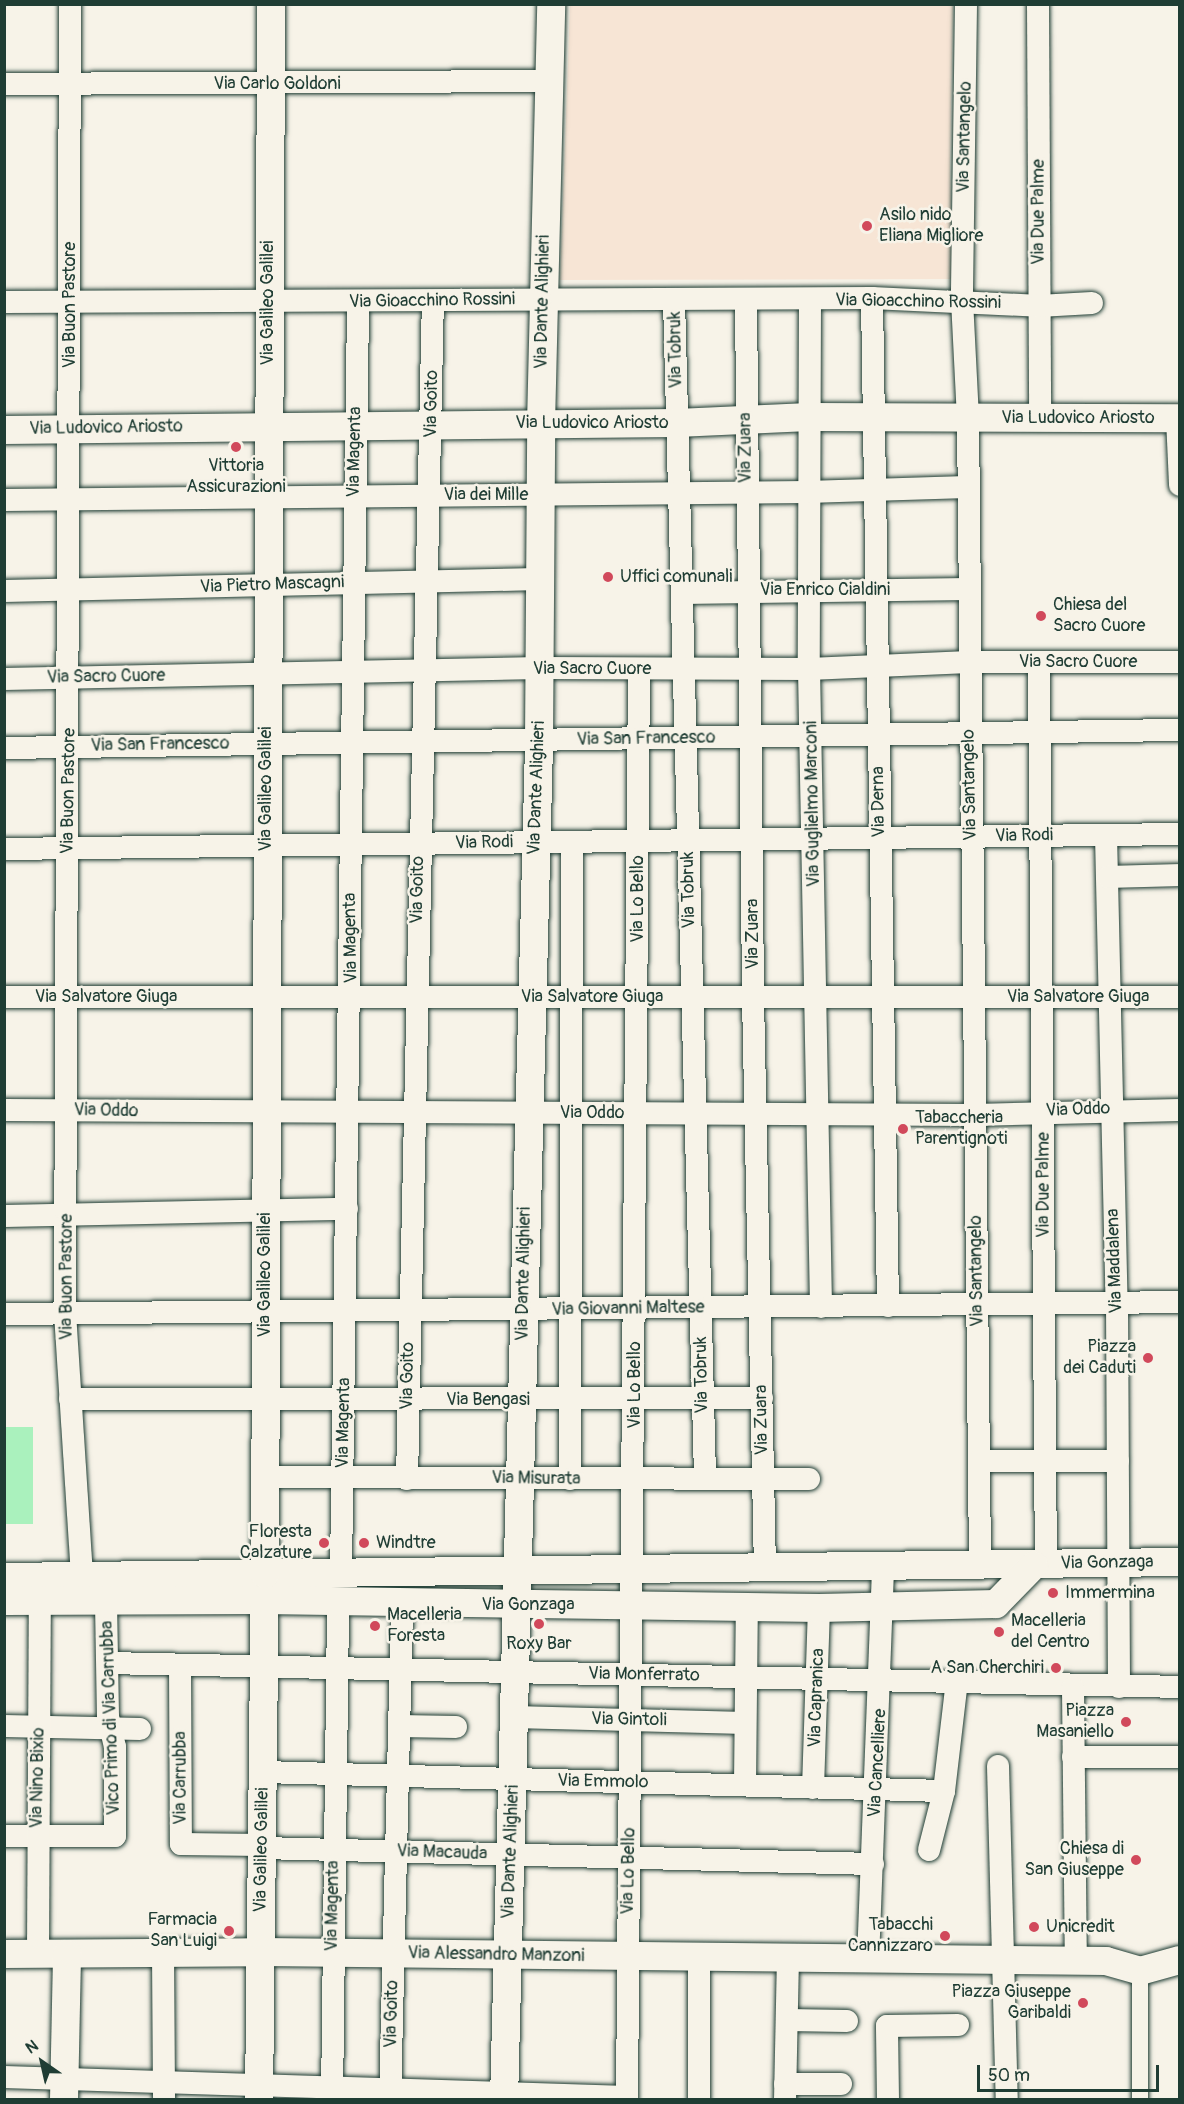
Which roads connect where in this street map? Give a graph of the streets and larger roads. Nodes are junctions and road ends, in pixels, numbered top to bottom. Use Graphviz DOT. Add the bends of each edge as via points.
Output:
graph roads {
  1 [pos="70,4"];
  2 [pos="271,4"];
  3 [pos="551,4"];
  4 [pos="966,4"];
  5 [pos="1038,4"];
  6 [pos="549,81"];
  7 [pos="4,84"];
  8 [pos="69,84"];
  9 [pos="268,84"];
  10 [pos="872,298"];
  11 [pos="543,299"];
  12 [pos="674,300"];
  13 [pos="746,300"];
  14 [pos="810,300"];
  15 [pos="962,300"];
  16 [pos="267,301"];
  17 [pos="433,301"];
  18 [pos="4,302"];
  19 [pos="69,302"];
  20 [pos="358,303"];
  21 [pos="1092,303"];
  22 [pos="1039,306"];
  23 [pos="875,416"];
  24 [pos="809,417"];
  25 [pos="968,418"];
  26 [pos="1178,418"];
  27 [pos="1040,419"];
  28 [pos="746,421"];
  29 [pos="432,422"];
  30 [pos="677,423"];
  31 [pos="541,424"];
  32 [pos="268,425"];
  33 [pos="355,426"];
  34 [pos="71,429"];
  35 [pos="4,430"];
  36 [pos="1179,485"];
  37 [pos="967,486"];
  38 [pos="876,488"];
  39 [pos="746,490"];
  40 [pos="807,492"];
  41 [pos="679,494"];
  42 [pos="429,495"];
  43 [pos="540,495"];
  44 [pos="354,497"];
  45 [pos="68,499"];
  46 [pos="269,499"];
  47 [pos="4,500"];
  48 [pos="539,579"];
  49 [pos="353,582"];
  50 [pos="429,582"];
  51 [pos="269,585"];
  52 [pos="968,589"];
  53 [pos="747,590"];
  54 [pos="809,590"];
  55 [pos="4,591"];
  56 [pos="70,591"];
  57 [pos="876,591"];
  58 [pos="682,593"];
  59 [pos="969,662"];
  60 [pos="1039,662"];
  61 [pos="1179,662"];
  62 [pos="878,664"];
  63 [pos="748,667"];
  64 [pos="540,668"];
  65 [pos="684,669"];
  66 [pos="809,669"];
  67 [pos="424,670"];
  68 [pos="639,670"];
  69 [pos="353,672"];
  70 [pos="266,673"];
  71 [pos="70,678"];
  72 [pos="4,679"];
  73 [pos="1179,730"];
  74 [pos="1041,732"];
  75 [pos="969,733"];
  76 [pos="878,734"];
  77 [pos="812,735"];
  78 [pos="686,737"];
  79 [pos="751,737"];
  80 [pos="639,738"];
  81 [pos="421,741"];
  82 [pos="539,742"];
  83 [pos="351,743"];
  84 [pos="265,744"];
  85 [pos="69,746"];
  86 [pos="4,748"];
  87 [pos="1179,834"];
  88 [pos="1106,835"];
  89 [pos="1041,836"];
  90 [pos="971,837"];
  91 [pos="753,838"];
  92 [pos="814,838"];
  93 [pos="880,838"];
  94 [pos="688,840"];
  95 [pos="638,841"];
  96 [pos="535,842"];
  97 [pos="572,842"];
  98 [pos="350,844"];
  99 [pos="419,844"];
  100 [pos="266,845"];
  101 [pos="68,848"];
  102 [pos="4,849"];
  103 [pos="1179,875"];
  104 [pos="1108,877"];
  105 [pos="4,997"];
  106 [pos="67,997"];
  107 [pos="266,997"];
  108 [pos="351,997"];
  109 [pos="531,997"];
  110 [pos="637,997"];
  111 [pos="692,997"];
  112 [pos="753,997"];
  113 [pos="882,997"];
  114 [pos="973,997"];
  115 [pos="1042,997"];
  116 [pos="1109,997"];
  117 [pos="1179,997"];
  118 [pos="416,998"];
  119 [pos="572,998"];
  120 [pos="816,998"];
  121 [pos="1110,1109"];
  122 [pos="4,1110"];
  123 [pos="67,1110"];
  124 [pos="1179,1110"];
  125 [pos="1043,1111"];
  126 [pos="348,1112"];
  127 [pos="413,1112"];
  128 [pos="266,1113"];
  129 [pos="528,1113"];
  130 [pos="572,1113"];
  131 [pos="636,1113"];
  132 [pos="696,1114"];
  133 [pos="756,1114"];
  134 [pos="818,1114"];
  135 [pos="884,1114"];
  136 [pos="975,1115"];
  137 [pos="266,1209"];
  138 [pos="347,1209"];
  139 [pos="66,1215"];
  140 [pos="4,1216"];
  141 [pos="1044,1302"];
  142 [pos="1117,1302"];
  143 [pos="1179,1302"];
  144 [pos="977,1304"];
  145 [pos="888,1306"];
  146 [pos="760,1307"];
  147 [pos="821,1307"];
  148 [pos="635,1308"];
  149 [pos="700,1308"];
  150 [pos="571,1309"];
  151 [pos="265,1310"];
  152 [pos="409,1311"];
  153 [pos="522,1311"];
  154 [pos="65,1313"];
  155 [pos="346,1313"];
  156 [pos="4,1314"];
  157 [pos="762,1398"];
  158 [pos="70,1399"];
  159 [pos="265,1399"];
  160 [pos="702,1399"];
  161 [pos="344,1400"];
  162 [pos="408,1400"];
  163 [pos="522,1400"];
  164 [pos="570,1400"];
  165 [pos="635,1400"];
  166 [pos="979,1461"];
  167 [pos="1046,1461"];
  168 [pos="1118,1461"];
  169 [pos="263,1476"];
  170 [pos="343,1478"];
  171 [pos="520,1478"];
  172 [pos="407,1479"];
  173 [pos="570,1479"];
  174 [pos="705,1479"];
  175 [pos="764,1479"];
  176 [pos="809,1479"];
  177 [pos="634,1480"];
  178 [pos="1118,1562"];
  179 [pos="1179,1562"];
  180 [pos="1040,1564"];
  181 [pos="980,1565"];
  182 [pos="883,1566"];
  183 [pos="765,1568"];
  184 [pos="633,1570"];
  185 [pos="519,1571"];
  186 [pos="341,1572"];
  187 [pos="82,1576"];
  188 [pos="4,1577"];
  189 [pos="264,1587"];
  190 [pos="106,1600"];
  191 [pos="4,1601"];
  192 [pos="40,1601"];
  193 [pos="338,1604"];
  194 [pos="633,1604"];
  195 [pos="402,1605"];
  196 [pos="519,1605"];
  197 [pos="747,1607"];
  198 [pos="819,1608"];
  199 [pos="883,1608"];
  200 [pos="108,1663"];
  201 [pos="180,1666"];
  202 [pos="261,1666"];
  203 [pos="337,1668"];
  204 [pos="400,1670"];
  205 [pos="517,1673"];
  206 [pos="632,1675"];
  207 [pos="819,1676"];
  208 [pos="745,1677"];
  209 [pos="882,1678"];
  210 [pos="957,1681"];
  211 [pos="1119,1687"];
  212 [pos="1179,1687"];
  213 [pos="1073,1688"];
  214 [pos="515,1717"];
  215 [pos="631,1720"];
  216 [pos="744,1723"];
  217 [pos="4,1726"];
  218 [pos="399,1726"];
  219 [pos="456,1726"];
  220 [pos="39,1727"];
  221 [pos="111,1729"];
  222 [pos="140,1729"];
  223 [pos="1073,1757"];
  224 [pos="1179,1757"];
  225 [pos="998,1766"];
  226 [pos="263,1772"];
  227 [pos="335,1776"];
  228 [pos="397,1776"];
  229 [pos="513,1780"];
  230 [pos="631,1782"];
  231 [pos="745,1785"];
  232 [pos="813,1788"];
  233 [pos="876,1790"];
  234 [pos="944,1791"];
  235 [pos="4,1836"];
  236 [pos="37,1836"];
  237 [pos="262,1846"];
  238 [pos="334,1850"];
  239 [pos="929,1850"];
  240 [pos="395,1851"];
  241 [pos="510,1854"];
  242 [pos="630,1857"];
  243 [pos="873,1864"];
  244 [pos="164,1952"];
  245 [pos="261,1952"];
  246 [pos="332,1953"];
  247 [pos="392,1953"];
  248 [pos="1076,1953"];
  249 [pos="4,1954"];
  250 [pos="38,1954"];
  251 [pos="67,1954"];
  252 [pos="507,1955"];
  253 [pos="997,1956"];
  254 [pos="628,1957"];
  255 [pos="699,1958"];
  256 [pos="788,1959"];
  257 [pos="868,1960"];
  258 [pos="1179,1960"];
  259 [pos="1140,1971"];
  260 [pos="788,2020"];
  261 [pos="846,2021"];
  262 [pos="958,2025"];
  263 [pos="4,2077"];
  264 [pos="841,2084"];
  265 [pos="64,2089"];
  266 [pos="164,2092"];
  267 [pos="785,2092"];
  268 [pos="259,2093"];
  269 [pos="332,2094"];
  270 [pos="390,2095"];
  271 [pos="505,2098"];
  272 [pos="627,2098"];
  273 [pos="699,2100"];
  274 [pos="888,2100"];
  275 [pos="1007,2100"];
  276 [pos="1140,2100"];
  1 -- 8 [label="street, Via Buon Pastore"];
  2 -- 9 [label="street, Via Galileo Galilei"];
  3 -- 6 [label="street, Via Dante Alighieri"];
  4 -- 15 [label="street, Via Santangelo"];
  5 -- 22 [label="street, Via Due Palme"];
  6 -- 9 [label="street, Via Carlo Goldoni"];
  6 -- 11 [label="street, Via Dante Alighieri"];
  7 -- 8 [label="street, Via Carlo Goldoni"];
  8 -- 9 [label="street, Via Carlo Goldoni"];
  8 -- 19 [label="street, Via Buon Pastore"];
  9 -- 16 [label="street, Via Galileo Galilei"];
  10 -- 14 [label="street, Via Gioacchino Rossini"];
  10 -- 15 [label="street, Via Gioacchino Rossini"];
  10 -- 23 [label="street, Via Derna"];
  11 -- 12 [label="street, Via Gioacchino Rossini"];
  11 -- 17 [label="street, Via Gioacchino Rossini"];
  11 -- 31 [label="street, Via Dante Alighieri"];
  12 -- 13 [label="street, Via Gioacchino Rossini"];
  12 -- 30 [label="street, Via Tobruk"];
  13 -- 14 [label="street, Via Gioacchino Rossini"];
  13 -- 28 [label="street, Via Zuara"];
  14 -- 24 [label="street, Via Guglielmo Marconi"];
  15 -- 22 [label="street, Via Gioacchino Rossini"];
  15 -- 25 [label="street, Via Santangelo"];
  16 -- 19 [label="street, Via Gioacchino Rossini"];
  16 -- 20 [label="street, Via Gioacchino Rossini"];
  16 -- 32 [label="street, Via Galileo Galilei"];
  17 -- 20 [label="street, Via Gioacchino Rossini"];
  17 -- 29 [label="street, Via Goito"];
  18 -- 19 [label="street, Via Gioacchino Rossini"];
  19 -- 34 [label="street, Via Buon Pastore"];
  20 -- 33 [label="street, Via Magenta"];
  21 -- 22 [label="street, Via Gioacchino Rossini"];
  22 -- 27 [label="street, Via Due Palme"];
  23 -- 24 [label="street, Via Ludovico Ariosto"];
  23 -- 25 [label="street, Via Ludovico Ariosto"];
  23 -- 38 [label="street, Via Derna"];
  24 -- 28 [label="street, Via Ludovico Ariosto"];
  24 -- 40 [label="street, Via Guglielmo Marconi"];
  25 -- 27 [label="street, Via Ludovico Ariosto"];
  25 -- 37 [label="street, Via Santangelo"];
  26 -- 27 [label="street, Via Ludovico Ariosto"];
  26 -- 36 [label="street"];
  28 -- 30 [label="street, Via Ludovico Ariosto"];
  28 -- 39 [label="street, Via Zuara"];
  29 -- 31 [label="street, Via Ludovico Ariosto"];
  29 -- 33 [label="street, Via Ludovico Ariosto"];
  29 -- 42 [label="street, Via Goito"];
  30 -- 31 [label="street, Via Ludovico Ariosto"];
  30 -- 41 [label="street, Via Tobruk"];
  31 -- 43 [label="street, Via Dante Alighieri"];
  32 -- 33 [label="street, Via Ludovico Ariosto"];
  32 -- 34 [label="street, Via Ludovico Ariosto"];
  32 -- 46 [label="street, Via Galileo Galilei"];
  33 -- 44 [label="street, Via Magenta"];
  34 -- 35 [label="street, Via Ludovico Ariosto"];
  34 -- 45 [label="street, Via Buon Pastore"];
  37 -- 38 [label="street, Via dei Mille"];
  37 -- 52 [label="street, Via Santangelo"];
  38 -- 40 [label="street, Via dei Mille"];
  38 -- 57 [label="street, Via Derna"];
  39 -- 40 [label="street, Via dei Mille"];
  39 -- 41 [label="street, Via dei Mille"];
  39 -- 53 [label="street, Via Zuara"];
  40 -- 54 [label="street, Via Guglielmo Marconi"];
  41 -- 43 [label="street, Via dei Mille"];
  41 -- 58 [label="street, Via Tobruk"];
  42 -- 43 [label="street, Via dei Mille"];
  42 -- 44 [label="street, Via dei Mille"];
  42 -- 50 [label="street, Via Goito"];
  43 -- 48 [label="street, Via Dante Alighieri"];
  44 -- 46 [label="street, Via dei Mille"];
  44 -- 49 [label="street, Via Magenta"];
  45 -- 46 [label="street, Via dei Mille"];
  45 -- 47 [label="street, Via dei Mille"];
  45 -- 56 [label="street, Via Buon Pastore"];
  46 -- 51 [label="street, Via Galileo Galilei"];
  48 -- 50 [label="street, Via Pietro Mascagni"];
  48 -- 64 [label="street, Via Dante Alighieri"];
  49 -- 50 [label="street, Via Pietro Mascagni"];
  49 -- 51 [label="street, Via Pietro Mascagni"];
  49 -- 69 [label="street, Via Magenta"];
  50 -- 67 [label="street, Via Goito"];
  51 -- 56 [label="street, Via Pietro Mascagni"];
  51 -- 70 [label="street, Via Galileo Galilei"];
  52 -- 57 [label="street, Via Enrico Cialdini"];
  52 -- 59 [label="street, Via Santangelo"];
  53 -- 54 [label="street, Via Enrico Cialdini"];
  53 -- 58 [label="street, Via Enrico Cialdini"];
  53 -- 63 [label="street, Via Zuara"];
  54 -- 57 [label="street, Via Enrico Cialdini"];
  54 -- 66 [label="street, Via Guglielmo Marconi"];
  55 -- 56 [label="street, Via Pietro Mascagni"];
  56 -- 71 [label="street, Via Buon Pastore"];
  57 -- 62 [label="street, Via Derna"];
  58 -- 65 [label="street, Via Tobruk"];
  59 -- 60 [label="street, Via Sacro Cuore"];
  59 -- 62 [label="street, Via Sacro Cuore"];
  59 -- 75 [label="street, Via Santangelo"];
  60 -- 61 [label="street, Via Sacro Cuore"];
  60 -- 74 [label="street, Via Due Palme"];
  62 -- 66 [label="street, Via Sacro Cuore"];
  62 -- 76 [label="street, Via Derna"];
  63 -- 65 [label="street, Via Sacro Cuore"];
  63 -- 66 [label="street, Via Sacro Cuore"];
  63 -- 79 [label="street, Via Zuara"];
  64 -- 67 [label="street, Via Sacro Cuore"];
  64 -- 68 [label="street, Via Sacro Cuore"];
  64 -- 82 [label="street, Via Dante Alighieri"];
  65 -- 68 [label="street, Via Sacro Cuore"];
  65 -- 78 [label="street, Via Tobruk"];
  66 -- 77 [label="street, Via Guglielmo Marconi"];
  67 -- 69 [label="street, Via Sacro Cuore"];
  67 -- 81 [label="street, Via Goito"];
  68 -- 80 [label="street, Via Lo Bello"];
  69 -- 70 [label="street, Via Sacro Cuore"];
  69 -- 83 [label="street, Via Magenta"];
  70 -- 71 [label="street, Via Sacro Cuore"];
  70 -- 84 [label="street, Via Galileo Galilei"];
  71 -- 72 [label="street, Via Sacro Cuore"];
  71 -- 85 [label="street, Via Buon Pastore"];
  73 -- 74 [label="street, Via San Francesco"];
  74 -- 75 [label="street, Via San Francesco"];
  74 -- 89 [label="street, Via Due Palme"];
  75 -- 76 [label="street, Via San Francesco"];
  75 -- 90 [label="street, Via Santangelo"];
  76 -- 77 [label="street, Via San Francesco"];
  76 -- 93 [label="street, Via Derna"];
  77 -- 79 [label="street, Via San Francesco"];
  77 -- 92 [label="street, Via Guglielmo Marconi"];
  78 -- 79 [label="street, Via San Francesco"];
  78 -- 80 [label="street, Via San Francesco"];
  78 -- 94 [label="street, Via Tobruk"];
  79 -- 91 [label="street, Via Zuara"];
  80 -- 82 [label="street, Via San Francesco"];
  80 -- 95 [label="street, Via Lo Bello"];
  81 -- 82 [label="street, Via San Francesco"];
  81 -- 83 [label="street, Via San Francesco"];
  81 -- 99 [label="street, Via Goito"];
  82 -- 96 [label="street, Via Dante Alighieri"];
  83 -- 84 [label="street, Via San Francesco"];
  83 -- 98 [label="street, Via Magenta"];
  84 -- 85 [label="street, Via San Francesco"];
  84 -- 100 [label="street, Via Galileo Galilei"];
  85 -- 86 [label="street, Via San Francesco"];
  85 -- 101 [label="street, Via Buon Pastore"];
  87 -- 88 [label="street, Via Rodi"];
  88 -- 89 [label="street, Via Rodi"];
  88 -- 104 [label="street, Via Maddalena"];
  89 -- 90 [label="street, Via Rodi"];
  89 -- 115 [label="street, Via Due Palme"];
  90 -- 93 [label="street, Via Rodi"];
  90 -- 114 [label="street, Via Santangelo"];
  91 -- 92 [label="street, Via Rodi"];
  91 -- 94 [label="street, Via Rodi"];
  91 -- 112 [label="street, Via Zuara"];
  92 -- 93 [label="street, Via Rodi"];
  92 -- 120 [label="street, Via Guglielmo Marconi"];
  93 -- 113 [label="street, Via Derna"];
  94 -- 95 [label="street, Via Rodi"];
  94 -- 111 [label="street, Via Tobruk"];
  95 -- 97 [label="street, Via Rodi"];
  95 -- 110 [label="street, Via Lo Bello"];
  96 -- 97 [label="street, Via Rodi"];
  96 -- 99 [label="street, Via Rodi"];
  96 -- 109 [label="street, Via Dante Alighieri"];
  97 -- 119 [label="street"];
  98 -- 99 [label="street, Via Rodi"];
  98 -- 100 [label="street, Via Rodi"];
  98 -- 108 [label="street, Via Magenta"];
  99 -- 118 [label="street, Via Goito"];
  100 -- 101 [label="street, Via Rodi"];
  100 -- 107 [label="street, Via Galileo Galilei"];
  101 -- 102 [label="street, Via Rodi"];
  101 -- 106 [label="street, Via Buon Pastore"];
  103 -- 104 [label="street"];
  104 -- 116 [label="street, Via Maddalena"];
  105 -- 106 [label="street, Via Salvatore Giuga"];
  106 -- 107 [label="street, Via Salvatore Giuga"];
  106 -- 123 [label="street, Via Buon Pastore"];
  107 -- 108 [label="street, Via Salvatore Giuga"];
  107 -- 128 [label="street, Via Galileo Galilei"];
  108 -- 118 [label="street, Via Salvatore Giuga"];
  108 -- 126 [label="street, Via Magenta"];
  109 -- 118 [label="street, Via Salvatore Giuga"];
  109 -- 119 [label="street, Via Salvatore Giuga"];
  109 -- 129 [label="street, Via Dante Alighieri"];
  110 -- 111 [label="street, Via Salvatore Giuga"];
  110 -- 119 [label="street, Via Salvatore Giuga"];
  110 -- 131 [label="street, Via Lo Bello"];
  111 -- 112 [label="street, Via Salvatore Giuga"];
  111 -- 132 [label="street, Via Tobruk"];
  112 -- 120 [label="street, Via Salvatore Giuga"];
  112 -- 133 [label="street, Via Zuara"];
  113 -- 114 [label="street, Via Salvatore Giuga"];
  113 -- 120 [label="street, Via Salvatore Giuga"];
  113 -- 135 [label="street, Via Derna"];
  114 -- 115 [label="street, Via Salvatore Giuga"];
  114 -- 136 [label="street, Via Santangelo"];
  115 -- 116 [label="street, Via Salvatore Giuga"];
  115 -- 125 [label="street, Via Due Palme"];
  116 -- 117 [label="street, Via Salvatore Giuga"];
  116 -- 121 [label="street, Via Maddalena"];
  118 -- 127 [label="street, Via Goito"];
  119 -- 130 [label="street"];
  120 -- 134 [label="street, Via Guglielmo Marconi"];
  121 -- 124 [label="street, Via Oddo"];
  121 -- 125 [label="street, Via Oddo"];
  121 -- 142 [label="street, Via Maddalena"];
  122 -- 123 [label="street, Via Oddo"];
  123 -- 128 [label="street, Via Oddo"];
  123 -- 139 [label="street, Via Buon Pastore"];
  125 -- 136 [label="street, Via Oddo"];
  125 -- 141 [label="street, Via Due Palme"];
  126 -- 127 [label="street, Via Oddo"];
  126 -- 128 [label="street, Via Oddo"];
  126 -- 138 [label="street, Via Magenta"];
  127 -- 129 [label="street, Via Oddo"];
  127 -- 152 [label="street, Via Goito"];
  128 -- 137 [label="street, Via Galileo Galilei"];
  129 -- 130 [label="street, Via Oddo"];
  129 -- 153 [label="street, Via Dante Alighieri"];
  130 -- 131 [label="street, Via Oddo"];
  130 -- 150 [label="street"];
  131 -- 132 [label="street, Via Oddo"];
  131 -- 148 [label="street, Via Lo Bello"];
  132 -- 133 [label="street, Via Oddo"];
  132 -- 149 [label="street, Via Tobruk"];
  133 -- 134 [label="street, Via Oddo"];
  133 -- 146 [label="street, Via Zuara"];
  134 -- 135 [label="street, Via Oddo"];
  134 -- 147 [label="street, Via Guglielmo Marconi"];
  135 -- 136 [label="street, Via Oddo"];
  135 -- 145 [label="street, Via Derna"];
  136 -- 144 [label="street, Via Santangelo"];
  137 -- 138 [label="street"];
  137 -- 139 [label="street"];
  137 -- 151 [label="street, Via Galileo Galilei"];
  138 -- 155 [label="street, Via Magenta"];
  139 -- 140 [label="street"];
  139 -- 154 [label="street, Via Buon Pastore"];
  141 -- 142 [label="street, Via Giovanni Maltese"];
  141 -- 144 [label="street, Via Giovanni Maltese"];
  141 -- 167 [label="street, Via Due Palme"];
  142 -- 143 [label="street, Via Giovanni Maltese"];
  142 -- 168 [label="street, Via Maddalena"];
  144 -- 145 [label="street, Via Giovanni Maltese"];
  144 -- 166 [label="street, Via Santangelo"];
  145 -- 147 [label="street, Via Giovanni Maltese"];
  146 -- 147 [label="street, Via Giovanni Maltese"];
  146 -- 149 [label="street, Via Giovanni Maltese"];
  146 -- 157 [label="street, Via Zuara"];
  148 -- 149 [label="street, Via Giovanni Maltese"];
  148 -- 150 [label="street, Via Giovanni Maltese"];
  148 -- 165 [label="street, Via Lo Bello"];
  149 -- 160 [label="street, Via Tobruk"];
  150 -- 153 [label="street, Via Giovanni Maltese"];
  150 -- 164 [label="street"];
  151 -- 154 [label="street, Via Giovanni Maltese"];
  151 -- 155 [label="street, Via Giovanni Maltese"];
  151 -- 159 [label="street, Via Galileo Galilei"];
  152 -- 153 [label="street, Via Giovanni Maltese"];
  152 -- 155 [label="street, Via Giovanni Maltese"];
  152 -- 162 [label="street, Via Goito"];
  153 -- 163 [label="street, Via Dante Alighieri"];
  154 -- 156 [label="street, Via Giovanni Maltese"];
  154 -- 158 [label="street, Via Buon Pastore"];
  155 -- 161 [label="street, Via Magenta"];
  157 -- 160 [label="street, Via Bengasi"];
  157 -- 175 [label="street, Via Zuara"];
  158 -- 159 [label="street, Via Bengasi"];
  158 -- 187 [label="street, Via Buon Pastore"];
  159 -- 161 [label="street, Via Bengasi"];
  159 -- 169 [label="street, Via Galileo Galilei"];
  160 -- 165 [label="street, Via Bengasi"];
  160 -- 174 [label="street, Via Tobruk"];
  161 -- 162 [label="street, Via Bengasi"];
  161 -- 170 [label="street, Via Magenta"];
  162 -- 163 [label="street, Via Bengasi"];
  162 -- 172 [label="street, Via Goito"];
  163 -- 164 [label="street, Via Bengasi"];
  163 -- 171 [label="street, Via Dante Alighieri"];
  164 -- 165 [label="street, Via Bengasi"];
  164 -- 173 [label="street"];
  165 -- 177 [label="street, Via Lo Bello"];
  166 -- 167 [label="street"];
  166 -- 181 [label="street, Via Santangelo"];
  167 -- 168 [label="street"];
  167 -- 180 [label="street, Via Due Palme"];
  168 -- 178 [label="street, Via Maddalena"];
  169 -- 170 [label="street, Via Misurata"];
  169 -- 189 [label="street, Via Galileo Galilei"];
  170 -- 172 [label="street, Via Misurata"];
  170 -- 186 [label="street, Via Magenta"];
  171 -- 172 [label="street, Via Misurata"];
  171 -- 173 [label="street, Via Misurata"];
  171 -- 185 [label="street, Via Dante Alighieri"];
  173 -- 177 [label="street, Via Misurata"];
  174 -- 175 [label="street, Via Misurata"];
  174 -- 177 [label="street, Via Misurata"];
  175 -- 176 [label="street, Via Misurata"];
  175 -- 183 [label="street, Via Zuara"];
  177 -- 184 [label="street, Via Lo Bello"];
  178 -- 179 [label="street, Via Gonzaga"];
  178 -- 180 [label="street, Via Gonzaga"];
  178 -- 211 [label="street, Via Maddalena"];
  180 -- 181 [label="street, Via Gonzaga"];
  180 -- 199 [label="street, Via Gonzaga" via="996,1604"];
  181 -- 182 [label="street, Via Gonzaga"];
  182 -- 183 [label="street, Via Gonzaga"];
  182 -- 199 [label="street, Via Cancelliere"];
  183 -- 184 [label="street, Via Gonzaga"];
  184 -- 185 [label="street, Via Gonzaga"];
  184 -- 194 [label="street, Via Lo Bello"];
  185 -- 186 [label="street, Via Gonzaga"];
  185 -- 196 [label="street, Via Dante Alighieri"];
  186 -- 189 [label="street, Via Gonzaga"];
  187 -- 188 [label="street, Via Gonzaga"];
  187 -- 189 [label="street, Via Gonzaga"];
  189 -- 190 [label="street, Via Gonzaga"];
  189 -- 193 [label="street, Via Gonzaga"];
  189 -- 202 [label="street, Via Galileo Galilei"];
  190 -- 192 [label="street, Via Gonzaga"];
  190 -- 200 [label="street, Vico Primo di Via Carrubba"];
  191 -- 192 [label="street, Via Gonzaga"];
  192 -- 220 [label="street, Via Nino Bixio"];
  193 -- 195 [label="street, Via Gonzaga"];
  193 -- 203 [label="street, Via Magenta"];
  194 -- 196 [label="street, Via Gonzaga"];
  194 -- 197 [label="street, Via Gonzaga"];
  194 -- 206 [label="street, Via Lo Bello"];
  195 -- 196 [label="street, Via Gonzaga"];
  195 -- 204 [label="street, Via Goito"];
  196 -- 205 [label="street, Via Dante Alighieri"];
  197 -- 198 [label="street, Via Gonzaga"];
  197 -- 208 [label="street"];
  198 -- 199 [label="street, Via Gonzaga"];
  198 -- 207 [label="street, Via Capranica"];
  199 -- 209 [label="street, Via Cancelliere"];
  200 -- 201 [label="street, Via Monferrato"];
  200 -- 221 [label="street, Vico Primo di Via Carrubba"];
  201 -- 202 [label="street, Via Monferrato"];
  201 -- 237 [label="street, Via Carrubba" via="181,1844"];
  202 -- 203 [label="street, Via Monferrato"];
  202 -- 226 [label="street, Via Galileo Galilei"];
  203 -- 204 [label="street, Via Monferrato"];
  203 -- 227 [label="street, Via Magenta"];
  204 -- 205 [label="street, Via Monferrato"];
  204 -- 218 [label="street, Via Goito"];
  205 -- 206 [label="street, Via Monferrato"];
  205 -- 214 [label="street, Via Dante Alighieri"];
  206 -- 208 [label="street, Via Monferrato"];
  206 -- 215 [label="street, Via Lo Bello"];
  207 -- 208 [label="street, Via Monferrato"];
  207 -- 209 [label="street, Via Monferrato"];
  207 -- 232 [label="street, Via Capranica"];
  208 -- 216 [label="street"];
  209 -- 210 [label="street, Via Monferrato"];
  209 -- 233 [label="street, Via Cancelliere"];
  210 -- 213 [label="street, Via Monferrato" via="1059,1684"];
  210 -- 234 [label="street"];
  211 -- 212 [label="street, Via Monferrato"];
  211 -- 213 [label="street, Via Monferrato"];
  213 -- 223 [label="street"];
  214 -- 215 [label="street, Via Gintoli"];
  214 -- 229 [label="street, Via Dante Alighieri"];
  215 -- 216 [label="street, Via Gintoli"];
  215 -- 230 [label="street, Via Lo Bello"];
  216 -- 231 [label="street"];
  217 -- 220 [label="street"];
  218 -- 219 [label="street"];
  218 -- 228 [label="street, Via Goito"];
  220 -- 221 [label="street"];
  220 -- 236 [label="street, Via Nino Bixio"];
  221 -- 222 [label="street"];
  221 -- 236 [label="street, Vico Primo di Via Carrubba" via="115,1747 115,1836"];
  223 -- 224 [label="street"];
  223 -- 248 [label="street"];
  225 -- 253 [label="street"];
  226 -- 227 [label="street, Via Emmolo"];
  226 -- 237 [label="street, Via Galileo Galilei"];
  227 -- 228 [label="street, Via Emmolo"];
  227 -- 238 [label="street, Via Magenta"];
  228 -- 229 [label="street, Via Emmolo"];
  228 -- 240 [label="street, Via Goito"];
  229 -- 230 [label="street, Via Emmolo"];
  229 -- 241 [label="street, Via Dante Alighieri"];
  230 -- 231 [label="street, Via Emmolo"];
  230 -- 242 [label="street, Via Lo Bello"];
  231 -- 232 [label="street, Via Emmolo"];
  232 -- 233 [label="street, Via Emmolo"];
  233 -- 234 [label="street, Via Emmolo"];
  233 -- 243 [label="street, Via Cancelliere"];
  234 -- 239 [label="street"];
  235 -- 236 [label="street"];
  236 -- 250 [label="street, Via Nino Bixio"];
  237 -- 238 [label="street, Via Macauda"];
  237 -- 245 [label="street, Via Galileo Galilei"];
  238 -- 240 [label="street, Via Macauda"];
  238 -- 246 [label="street, Via Magenta"];
  240 -- 241 [label="street, Via Macauda"];
  240 -- 247 [label="street, Via Goito"];
  241 -- 242 [label="street, Via Macauda"];
  241 -- 252 [label="street, Via Dante Alighieri"];
  242 -- 243 [label="street, Via Macauda"];
  242 -- 254 [label="street, Via Lo Bello"];
  243 -- 257 [label="street, Via Cancelliere"];
  244 -- 245 [label="street, Via Alessandro Manzoni"];
  244 -- 251 [label="street, Via Alessandro Manzoni"];
  244 -- 266 [label="street"];
  245 -- 246 [label="street, Via Alessandro Manzoni"];
  245 -- 268 [label="street, Via Galileo Galilei"];
  246 -- 247 [label="street, Via Alessandro Manzoni"];
  246 -- 269 [label="street, Via Magenta"];
  247 -- 252 [label="street, Via Alessandro Manzoni"];
  247 -- 270 [label="street, Via Goito"];
  248 -- 253 [label="street, Via Alessandro Manzoni"];
  248 -- 259 [label="street, Via Alessandro Manzoni"];
  249 -- 250 [label="street, Via Alessandro Manzoni"];
  250 -- 251 [label="street, Via Alessandro Manzoni"];
  251 -- 265 [label="street"];
  252 -- 254 [label="street, Via Alessandro Manzoni"];
  252 -- 271 [label="street, Via Dante Alighieri"];
  253 -- 257 [label="street, Via Alessandro Manzoni"];
  253 -- 275 [label="street"];
  254 -- 255 [label="street, Via Alessandro Manzoni"];
  254 -- 272 [label="street, Via Lo Bello"];
  255 -- 256 [label="street, Via Alessandro Manzoni"];
  255 -- 273 [label="street"];
  256 -- 257 [label="street, Via Alessandro Manzoni"];
  256 -- 260 [label="street"];
  258 -- 259 [label="street"];
  259 -- 276 [label="street"];
  260 -- 261 [label="street"];
  260 -- 267 [label="street"];
  262 -- 274 [label="street" via="887,2026"];
  263 -- 265 [label="street"];
  264 -- 267 [label="street"];
  265 -- 266 [label="street"];
  266 -- 268 [label="street"];
  268 -- 269 [label="street"];
  269 -- 270 [label="street"];
  270 -- 271 [label="street"];
  271 -- 272 [label="street"];
}
